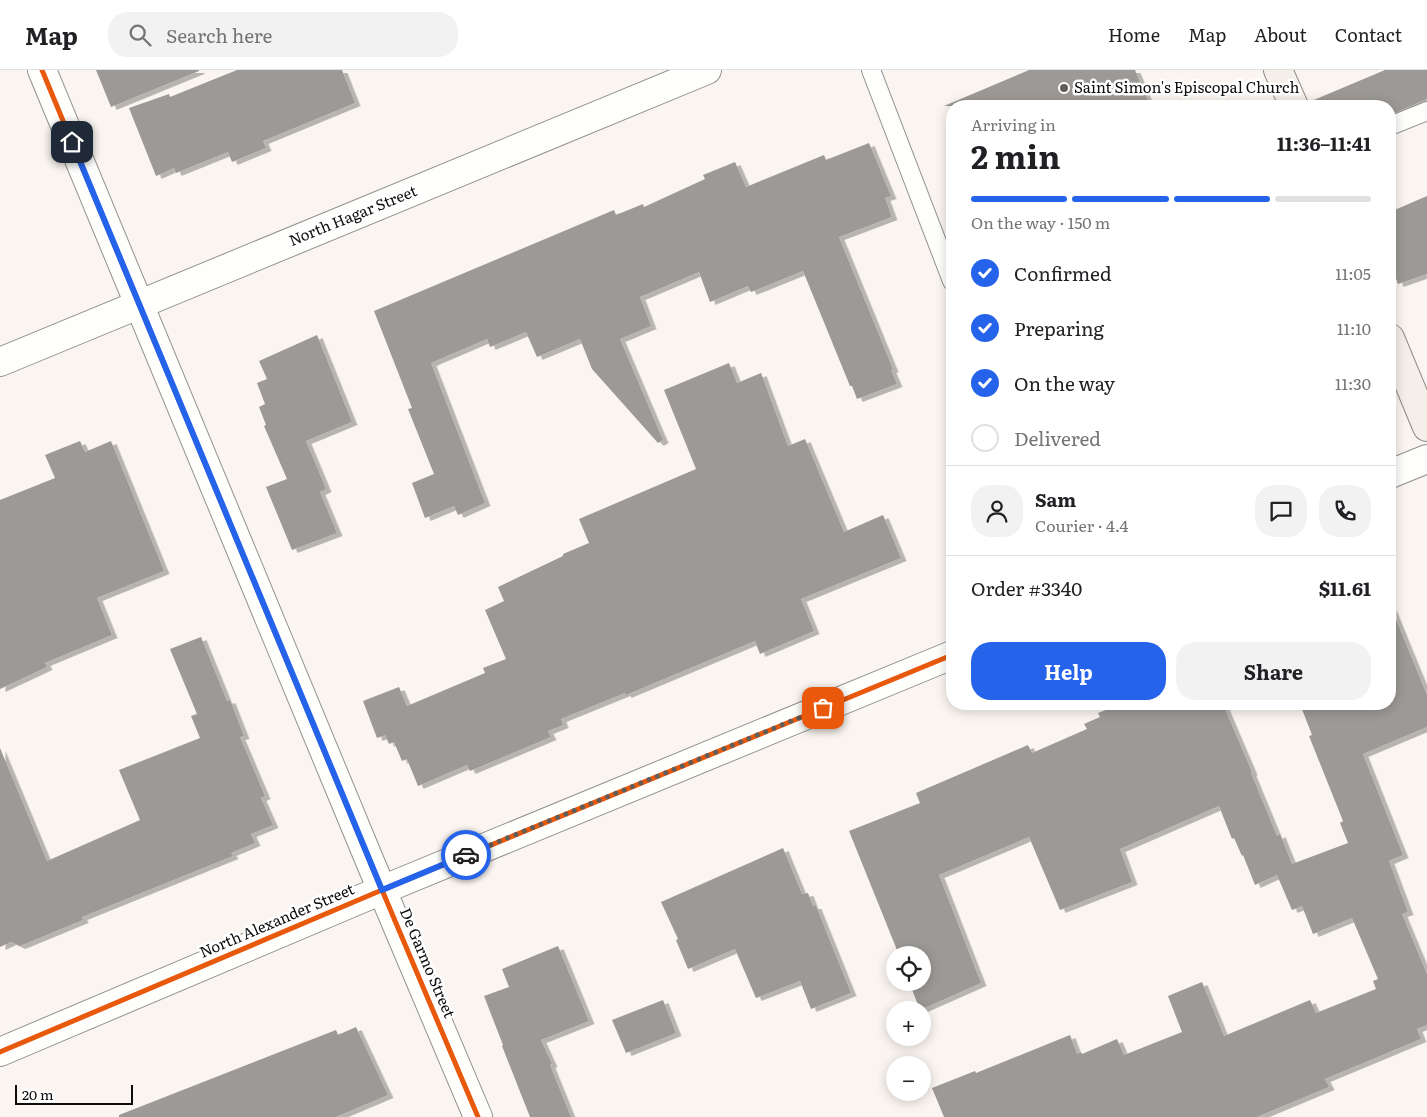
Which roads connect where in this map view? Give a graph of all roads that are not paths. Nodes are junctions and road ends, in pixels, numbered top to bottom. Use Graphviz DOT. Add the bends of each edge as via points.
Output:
graph roads {
  1 [pos="42,70"];
  2 [pos="707,70"];
  3 [pos="871,70"];
  4 [pos="1278,70"];
  5 [pos="1291,100"];
  6 [pos="1427,112"];
  7 [pos="1396,124"];
  8 [pos="946,265"];
  9 [pos="139,304"];
  10 [pos="1396,352"];
  11 [pos="0,362"];
  12 [pos="1427,427"];
  13 [pos="1427,459"];
  14 [pos="1396,472"];
  15 [pos="946,657"];
  16 [pos="382,890"];
  17 [pos="0,1052"];
  18 [pos="478,1117"];
  1 -- 9 [label="street, De Garmo Street"];
  2 -- 9 [label="street, North Hagar Street"];
  3 -- 8 [label="lane"];
  4 -- 5 [label="street"];
  6 -- 7 [label="lane"];
  9 -- 11 [label="street, North Hagar Street"];
  9 -- 16 [label="street, De Garmo Street"];
  10 -- 12 [label="street"];
  13 -- 14 [label="street"];
  15 -- 16 [label="street, North Alexander Street"];
  16 -- 17 [label="street, North Alexander Street"];
  16 -- 18 [label="street, De Garmo Street"];
}
